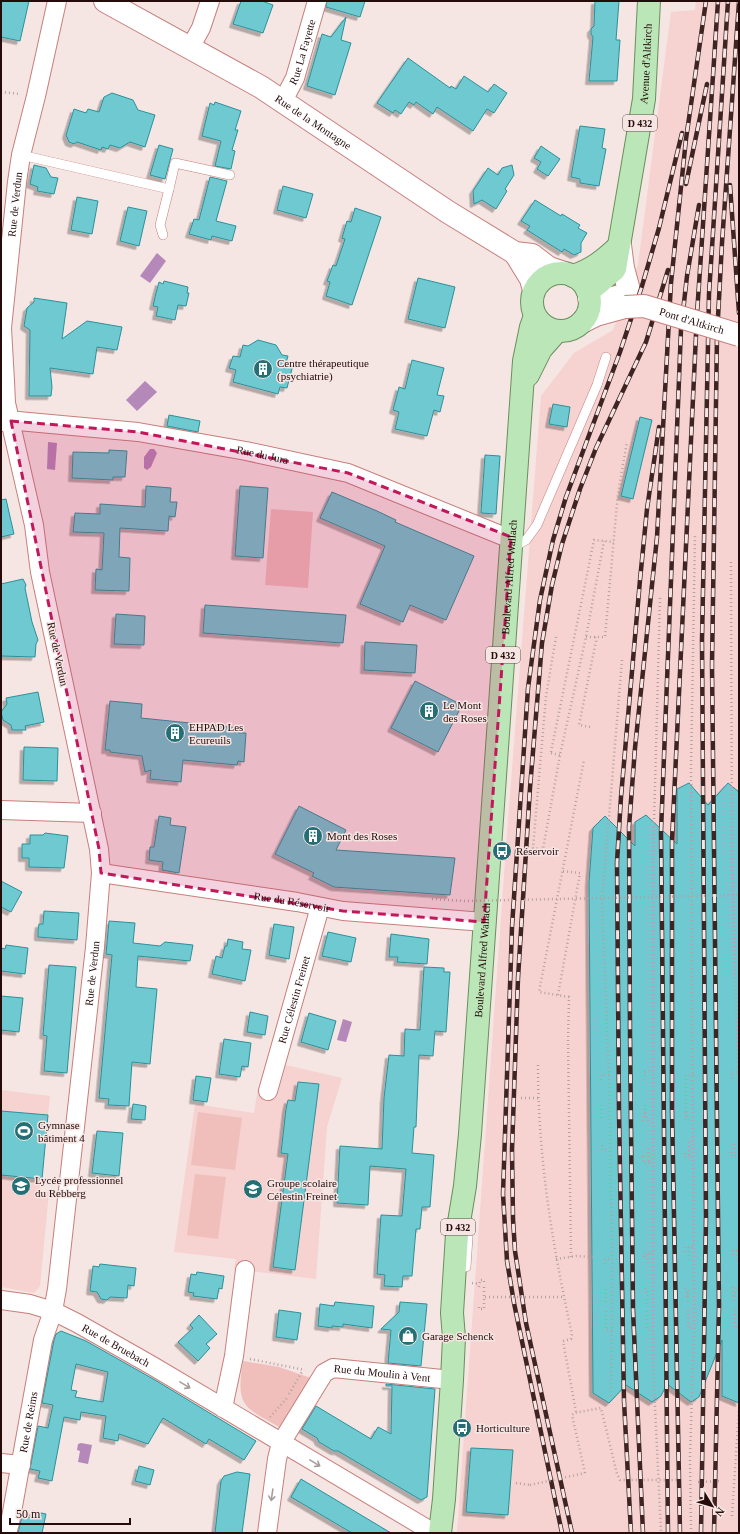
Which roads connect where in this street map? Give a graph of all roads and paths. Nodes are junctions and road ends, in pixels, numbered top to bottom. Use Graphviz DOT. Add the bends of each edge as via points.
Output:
graph roads {
  1 [pos="57,1"];
  2 [pos="105,1"];
  3 [pos="210,1"];
  4 [pos="317,1"];
  5 [pos="649,1"];
  6 [pos="190,48"];
  7 [pos="283,101"];
  8 [pos="21,156"];
  9 [pos="230,175"];
  10 [pos="169,189"];
  11 [pos="163,235"];
  12 [pos="620,245"];
  13 [pos="515,253"];
  14 [pos="578,284"];
  15 [pos="534,290"];
  16 [pos="633,302"];
  17 [pos="535,316"];
  18 [pos="582,322"];
  19 [pos="557,331"];
  20 [pos="739,335"];
  21 [pos="606,357"];
  22 [pos="522,387"];
  23 [pos="6,422"];
  24 [pos="627,442"];
  25 [pos="695,535"];
  26 [pos="604,541"];
  27 [pos="614,542"];
  28 [pos="511,543"];
  29 [pos="731,562"];
  30 [pos="660,598"];
  31 [pos="586,636"];
  32 [pos="556,637"];
  33 [pos="595,637"];
  34 [pos="622,660"];
  35 [pos="590,727"];
  36 [pos="560,755"];
  37 [pos="584,760"];
  38 [pos="1,810"];
  39 [pos="92,813"];
  40 [pos="562,871"];
  41 [pos="100,873"];
  42 [pos="739,896"];
  43 [pos="432,900"];
  44 [pos="320,907"];
  45 [pos="484,922"];
  46 [pos="558,995"];
  47 [pos="538,1066"];
  48 [pos="653,1071"];
  49 [pos="738,1072"];
  50 [pos="609,1075"];
  51 [pos="694,1075"];
  52 [pos="732,1079"];
  53 [pos="601,1080"];
  54 [pos="644,1080"];
  55 [pos="268,1091"];
  56 [pos="521,1098"];
  57 [pos="538,1098"];
  58 [pos="739,1104"];
  59 [pos="601,1105"];
  60 [pos="645,1105"];
  61 [pos="686,1112"];
  62 [pos="645,1113"];
  63 [pos="685,1120"];
  64 [pos="689,1120"];
  65 [pos="601,1121"];
  66 [pos="643,1121"];
  67 [pos="648,1121"];
  68 [pos="689,1142"];
  69 [pos="734,1144"];
  70 [pos="602,1145"];
  71 [pos="648,1148"];
  72 [pos="609,1149"];
  73 [pos="731,1152"];
  74 [pos="685,1153"];
  75 [pos="644,1156"];
  76 [pos="689,1156"];
  77 [pos="693,1156"];
  78 [pos="735,1156"];
  79 [pos="739,1156"];
  80 [pos="649,1163"];
  81 [pos="653,1163"];
  82 [pos="460,1209"];
  83 [pos="689,1247"];
  84 [pos="693,1247"];
  85 [pos="738,1250"];
  86 [pos="685,1252"];
  87 [pos="647,1253"];
  88 [pos="653,1253"];
  89 [pos="733,1255"];
  90 [pos="571,1257"];
  91 [pos="593,1257"];
  92 [pos="644,1257"];
  93 [pos="556,1259"];
  94 [pos="612,1259"];
  95 [pos="689,1260"];
  96 [pos="737,1260"];
  97 [pos="648,1263"];
  98 [pos="605,1264"];
  99 [pos="245,1270"];
  100 [pos="465,1275"];
  101 [pos="484,1282"];
  102 [pos="479,1285"];
  103 [pos="484,1287"];
  104 [pos="733,1287"];
  105 [pos="737,1287"];
  106 [pos="646,1288"];
  107 [pos="685,1288"];
  108 [pos="689,1288"];
  109 [pos="606,1289"];
  110 [pos="734,1296"];
  111 [pos="484,1297"];
  112 [pos="563,1297"];
  113 [pos="688,1297"];
  114 [pos="1,1300"];
  115 [pos="688,1303"];
  116 [pos="735,1303"];
  117 [pos="648,1304"];
  118 [pos="606,1305"];
  119 [pos="479,1307"];
  120 [pos="647,1310"];
  121 [pos="688,1310"];
  122 [pos="735,1310"];
  123 [pos="53,1311"];
  124 [pos="606,1311"];
  125 [pos="739,1327"];
  126 [pos="694,1328"];
  127 [pos="653,1329"];
  128 [pos="612,1330"];
  129 [pos="234,1356"];
  130 [pos="303,1370"];
  131 [pos="324,1373"];
  132 [pos="452,1380"];
  133 [pos="611,1396"];
  134 [pos="223,1408"];
  135 [pos="739,1410"];
  136 [pos="576,1412"];
  137 [pos="266,1422"];
  138 [pos="281,1443"];
  139 [pos="1,1463"];
  140 [pos="21,1465"];
  141 [pos="683,1480"];
  142 [pos="720,1481"];
  143 [pos="698,1482"];
  144 [pos="516,1484"];
  145 [pos="732,1516"];
  146 [pos="7,1533"];
  147 [pos="267,1533"];
  148 [pos="439,1533"];
  149 [pos="661,1533"];
  150 [pos="690,1533"];
  1 -- 8 [label="street, Rue de Verdun"];
  2 -- 6 [label="main road, Rue de la Montagne"];
  3 -- 6 [label="street" via="201,28"];
  4 -- 7 [label="street, Rue La Fayette" via="295,78"];
  5 -- 12 [label="main road, Avenue d'Altkirch / D 432" via="644,99"];
  6 -- 7 [label="main road, Rue de la Montagne"];
  7 -- 13 [label="main road, Rue de la Montagne" via="448,212"];
  8 -- 10 [label="lane"];
  8 -- 23 [label="street, Rue de Verdun" via="2,328"];
  9 -- 10 [label="lane" via="175,163"];
  10 -- 11 [label="lane" via="160,225"];
  12 -- 14 [label="main road, Avenue d'Altkirch / D 432" via="616,269 595,286"];
  12 -- 16 [label="main road, Avenue d'Altkirch" via="623,268"];
  13 -- 14 [label="main road, Rue de la Montagne" via="532,255"];
  13 -- 15 [label="main road, Rue de la Montagne"];
  14 -- 15 [label="main road" via="546,277"];
  14 -- 16 [label="main road" via="612,298"];
  14 -- 18 [label="main road" via="587,314"];
  15 -- 17 [label="main road" via="532,303"];
  16 -- 18 [label="main road"];
  16 -- 20 [label="main road, Pont d'Altkirch, bridge"];
  17 -- 19 [label="main road" via="541,324"];
  17 -- 22 [label="main road, Boulevard Alfred Wallach / D 432" via="527,343"];
  18 -- 19 [label="main road" via="570,329"];
  19 -- 22 [label="main road, Boulevard Alfred Wallach / D 432" via="541,349"];
  21 -- 28 [label="lane" via="537,525 526,540"];
  22 -- 28 [label="main road, Boulevard Alfred Wallach / D 432"];
  23 -- 28 [label="street, Rue du Jura" via="138,432 246,451 348,473 503,536"];
  23 -- 39 [label="street, Rue de Verdun" via="34,525 40,572"];
  24 -- 27 [label="path" via="618,493"];
  25 -- 51 [label="path" via="691,770"];
  26 -- 27 [label="path"];
  26 -- 31 [label="path"];
  26 -- 36 [label="path" via="594,540 551,752"];
  27 -- 33 [label="path" via="605,637"];
  28 -- 45 [label="main road, Boulevard Alfred Wallach / D 432"];
  29 -- 49 [label="path" via="732,851"];
  30 -- 48 [label="path" via="653,862"];
  31 -- 33 [label="path"];
  31 -- 36 [label="path"];
  32 -- 36 [label="path" via="546,696 533,848 543,849"];
  33 -- 35 [label="path" via="579,725"];
  34 -- 50 [label="path" via="602,902"];
  37 -- 40 [label="path"];
  38 -- 39 [label="street"];
  39 -- 41 [label="street, Rue de Verdun" via="99,849"];
  40 -- 46 [label="path" via="580,873"];
  40 -- 46 [label="path" via="539,992"];
  41 -- 44 [label="street, Rue du Réservoir"];
  41 -- 123 [label="street, Rue de Verdun" via="95,947"];
  42 -- 43 [label="path, bridge"];
  44 -- 45 [label="street, Rue du Réservoir"];
  44 -- 55 [label="street, Rue Célestin Freinet"];
  45 -- 82 [label="main road, Boulevard Alfred Wallach / D 432" via="469,1140"];
  46 -- 90 [label="path" via="569,997"];
  47 -- 57 [label="path"];
  48 -- 54 [label="path" via="645,1072"];
  48 -- 81 [label="path"];
  49 -- 52 [label="path" via="731,1072"];
  49 -- 58 [label="path"];
  50 -- 53 [label="path" via="601,1075"];
  50 -- 72 [label="path"];
  51 -- 61 [label="path" via="686,1075"];
  51 -- 77 [label="path"];
  56 -- 57 [label="path"];
  57 -- 93 [label="path" via="542,1166"];
  59 -- 65 [label="path"];
  60 -- 62 [label="path"];
  61 -- 63 [label="path"];
  61 -- 64 [label="path"];
  62 -- 66 [label="path"];
  62 -- 67 [label="path"];
  68 -- 76 [label="path"];
  69 -- 78 [label="path"];
  70 -- 72 [label="path" via="602,1150"];
  71 -- 80 [label="path"];
  72 -- 94 [label="path"];
  73 -- 78 [label="path" via="730,1156"];
  74 -- 76 [label="path" via="685,1156"];
  75 -- 80 [label="path" via="644,1163"];
  76 -- 77 [label="path"];
  77 -- 84 [label="path"];
  78 -- 79 [label="path"];
  80 -- 81 [label="path"];
  81 -- 88 [label="path"];
  82 -- 100 [label="lane" via="469,1221"];
  82 -- 132 [label="main road, Boulevard Alfred Wallach / D 432" via="452,1312 458,1329"];
  83 -- 84 [label="path"];
  83 -- 86 [label="path" via="685,1248"];
  83 -- 95 [label="path"];
  84 -- 126 [label="path"];
  85 -- 89 [label="path" via="733,1250"];
  85 -- 96 [label="path"];
  87 -- 88 [label="path"];
  87 -- 92 [label="path" via="644,1253"];
  87 -- 97 [label="path"];
  88 -- 127 [label="path"];
  90 -- 91 [label="path"];
  90 -- 93 [label="path"];
  93 -- 136 [label="path" via="572,1334 571,1339 562,1341"];
  94 -- 98 [label="path" via="605,1260"];
  94 -- 128 [label="path"];
  99 -- 129 [label="street"];
  101 -- 102 [label="path" via="480,1280"];
  103 -- 111 [label="path"];
  104 -- 110 [label="path"];
  105 -- 110 [label="path"];
  106 -- 117 [label="path"];
  107 -- 113 [label="path"];
  108 -- 113 [label="path"];
  109 -- 118 [label="path"];
  110 -- 116 [label="path"];
  111 -- 112 [label="path, bridge"];
  111 -- 119 [label="path, bridge" via="484,1309"];
  113 -- 115 [label="path"];
  114 -- 123 [label="street, Rue de Bruebach" via="30,1304"];
  120 -- 127 [label="path" via="648,1329"];
  121 -- 126 [label="path" via="688,1328"];
  122 -- 125 [label="path" via="735,1328"];
  123 -- 134 [label="street, Rue de Bruebach, one-way"];
  123 -- 140 [label="street, Rue de Reims" via="43,1340"];
  124 -- 128 [label="path" via="606,1330"];
  126 -- 150 [label="path"];
  127 -- 149 [label="path"];
  128 -- 133 [label="path"];
  129 -- 130 [label="path"];
  129 -- 134 [label="street"];
  130 -- 131 [label="path"];
  130 -- 137 [label="path" via="287,1398"];
  131 -- 132 [label="street, Rue du Moulin à Vent" via="333,1368"];
  131 -- 138 [label="street, Rue du Moulin à Vent"];
  132 -- 148 [label="main road, Boulevard Alfred Wallach / D 432" via="444,1499"];
  134 -- 138 [label="street, Rue de Bruebach"];
  135 -- 145 [label="path"];
  136 -- 141 [label="path" via="601,1408 620,1480"];
  136 -- 144 [label="path, bridge" via="572,1419 585,1473 530,1485"];
  138 -- 147 [label="street, Rue du Moulin à Vent, one-way"];
  138 -- 148 [label="street, Rue de Bruebach, one-way" via="429,1530"];
  139 -- 140 [label="street"];
  140 -- 146 [label="street, Rue de Reims"];
  142 -- 143 [label="path"];
}
